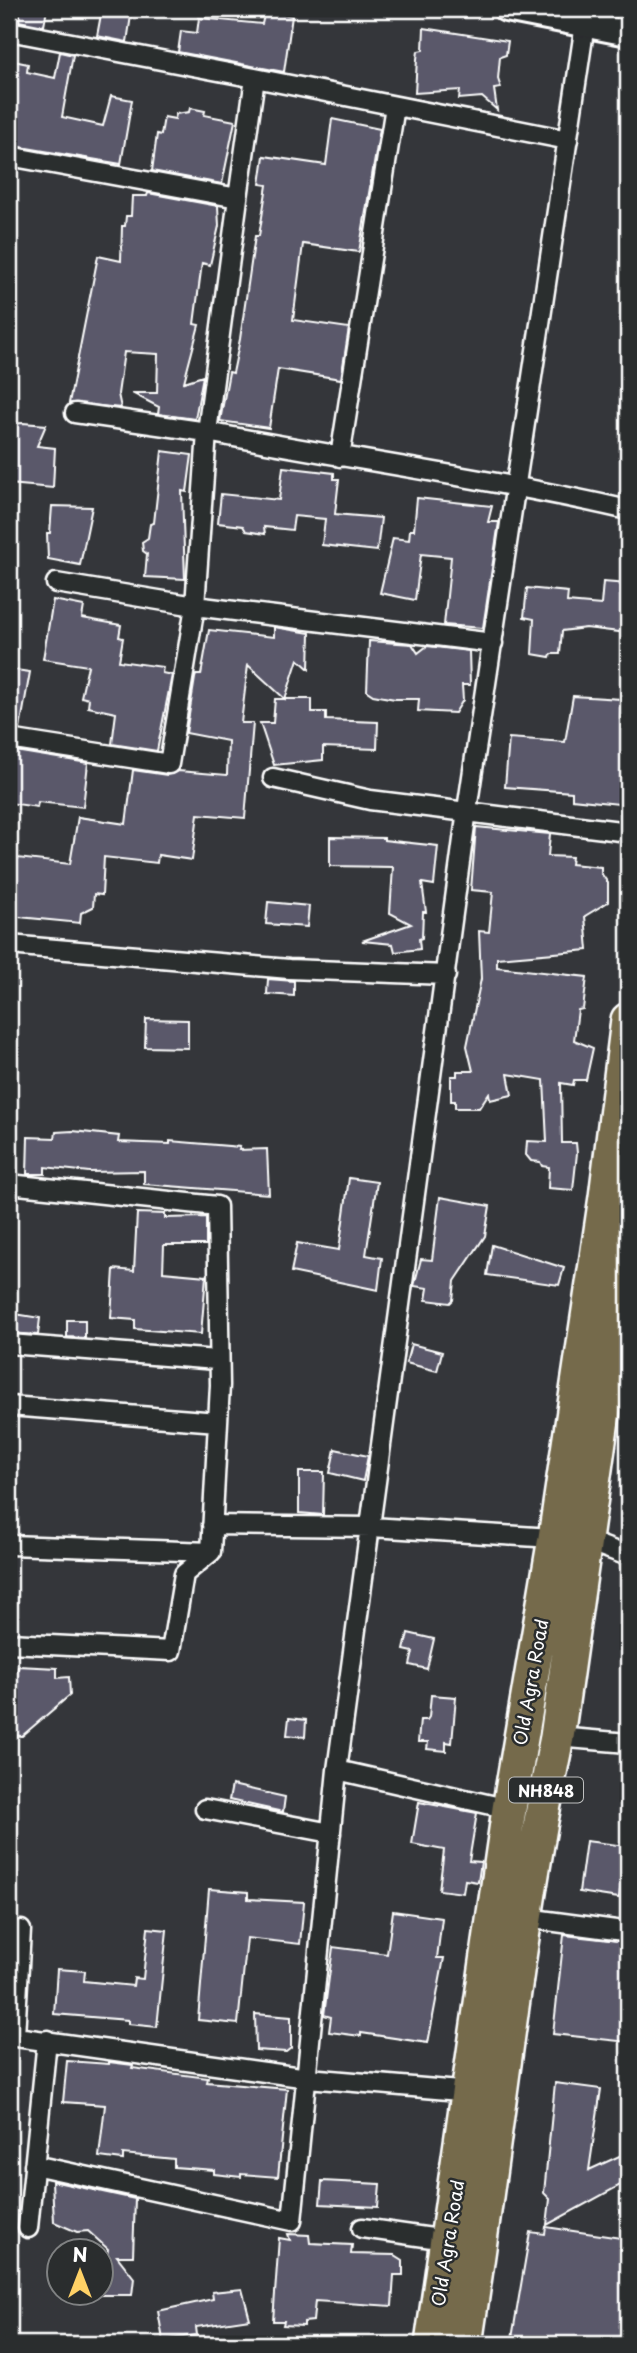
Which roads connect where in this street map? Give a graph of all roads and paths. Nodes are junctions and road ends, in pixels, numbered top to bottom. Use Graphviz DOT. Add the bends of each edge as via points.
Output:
graph roads {
  1 [pos="506,9"];
  2 [pos="585,24"];
  3 [pos="9,31"];
  4 [pos="628,33"];
  5 [pos="255,78"];
  6 [pos="395,106"];
  7 [pos="568,140"];
  8 [pos="9,156"];
  9 [pos="238,198"];
  10 [pos="75,413"];
  11 [pos="207,432"];
  12 [pos="340,457"];
  13 [pos="518,485"];
  14 [pos="628,510"];
  15 [pos="56,583"];
  16 [pos="195,606"];
  17 [pos="493,643"];
  18 [pos="9,739"];
  19 [pos="273,778"];
  20 [pos="467,810"];
  21 [pos="628,832"];
  22 [pos="9,945"];
  23 [pos="446,975"];
  24 [pos="628,1020"];
  25 [pos="9,1185"];
  26 [pos="628,1236"];
  27 [pos="622,1320"];
  28 [pos="9,1344"];
  29 [pos="217,1360"];
  30 [pos="9,1406"];
  31 [pos="218,1422"];
  32 [pos="212,1525"];
  33 [pos="371,1527"];
  34 [pos="570,1539"];
  35 [pos="9,1545"];
  36 [pos="211,1552"];
  37 [pos="628,1556"];
  38 [pos="9,1643"];
  39 [pos="522,1732"];
  40 [pos="556,1737"];
  41 [pos="628,1743"];
  42 [pos="337,1770"];
  43 [pos="205,1809"];
  44 [pos="509,1809"];
  45 [pos="331,1833"];
  46 [pos="526,1918"];
  47 [pos="21,1930"];
  48 [pos="623,1931"];
  49 [pos="12,2036"];
  50 [pos="47,2039"];
  51 [pos="308,2078"];
  52 [pos="471,2092"];
  53 [pos="34,2165"];
  54 [pos="28,2228"];
  55 [pos="362,2228"];
  56 [pos="448,2240"];
  57 [pos="480,2244"];
  58 [pos="432,2344"];
  59 [pos="465,2344"];
  1 -- 2 [label="street"];
  2 -- 4 [label="street"];
  2 -- 7 [label="street"];
  3 -- 5 [label="street"];
  5 -- 6 [label="street"];
  5 -- 9 [label="street"];
  6 -- 7 [label="street"];
  6 -- 12 [label="street"];
  7 -- 13 [label="street"];
  8 -- 9 [label="street"];
  9 -- 11 [label="street"];
  10 -- 11 [label="street"];
  11 -- 12 [label="street"];
  11 -- 16 [label="street"];
  12 -- 13 [label="street"];
  13 -- 14 [label="street"];
  13 -- 17 [label="street"];
  15 -- 16 [label="street"];
  16 -- 17 [label="street"];
  16 -- 18 [label="street" via="169,764"];
  17 -- 20 [label="street"];
  19 -- 20 [label="street" via="370,800"];
  20 -- 21 [label="street"];
  20 -- 23 [label="street"];
  22 -- 23 [label="street" via="289,970"];
  23 -- 33 [label="street"];
  24 -- 34 [label="highway, Old Agra Road / NH848"];
  25 -- 29 [label="street" via="217,1206"];
  26 -- 27 [label="highway, NH848"];
  27 -- 34 [label="highway, NH848"];
  28 -- 29 [label="street"];
  29 -- 31 [label="street"];
  30 -- 31 [label="street"];
  31 -- 32 [label="street"];
  32 -- 33 [label="street"];
  32 -- 36 [label="street"];
  33 -- 34 [label="street"];
  33 -- 42 [label="street"];
  34 -- 37 [label="street"];
  34 -- 39 [label="highway, Old Agra Road / NH848"];
  34 -- 40 [label="highway, NH848"];
  35 -- 36 [label="street"];
  36 -- 38 [label="street" via="184,1574 171,1651"];
  39 -- 40 [label="highway"];
  39 -- 44 [label="highway, Old Agra Road / NH848"];
  40 -- 41 [label="street"];
  40 -- 46 [label="highway, NH848"];
  42 -- 44 [label="street"];
  42 -- 45 [label="street"];
  43 -- 45 [label="street"];
  44 -- 52 [label="highway, Old Agra Road / NH848"];
  45 -- 51 [label="street"];
  46 -- 48 [label="street"];
  46 -- 57 [label="highway, NH848"];
  47 -- 49 [label="street"];
  49 -- 50 [label="street"];
  50 -- 51 [label="street"];
  50 -- 53 [label="street"];
  51 -- 52 [label="street"];
  51 -- 53 [label="street" via="292,2221"];
  52 -- 56 [label="highway, Old Agra Road / NH848"];
  53 -- 54 [label="street"];
  55 -- 56 [label="street"];
  56 -- 57 [label="street"];
  56 -- 58 [label="highway, Old Agra Road / NH848"];
  57 -- 59 [label="highway, NH848"];
}
